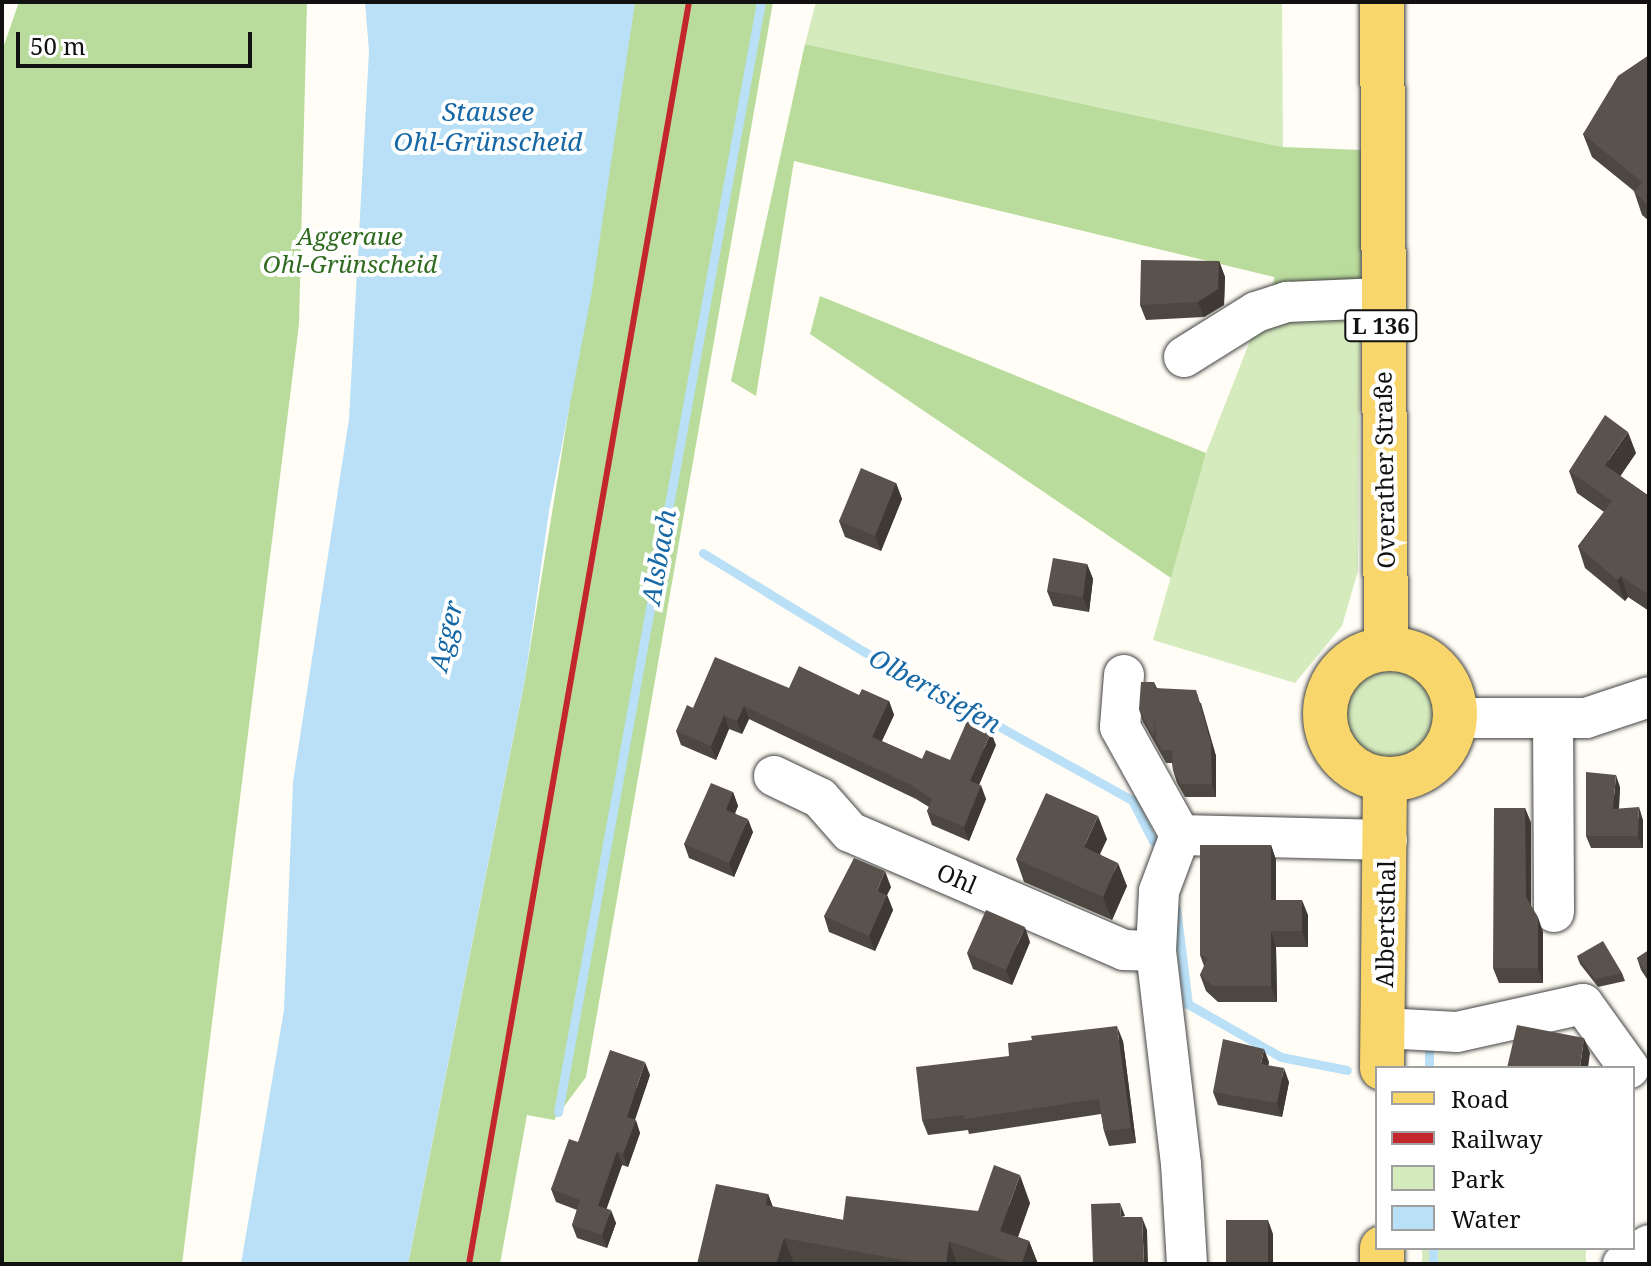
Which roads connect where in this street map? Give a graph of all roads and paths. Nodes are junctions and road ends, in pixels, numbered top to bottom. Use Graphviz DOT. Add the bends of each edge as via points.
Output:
graph roads {
  1 [pos="1382,2"];
  2 [pos="1381,298"];
  3 [pos="1184,357"];
  4 [pos="1386,649"];
  5 [pos="1124,675"];
  6 [pos="1649,697"];
  7 [pos="1456,718"];
  8 [pos="1553,718"];
  9 [pos="774,776"];
  10 [pos="1385,780"];
  11 [pos="1180,835"];
  12 [pos="1387,840"];
  13 [pos="1554,912"];
  14 [pos="1156,951"];
  15 [pos="1382,1048"];
  16 [pos="1628,1066"];
  17 [pos="1635,1076"];
  18 [pos="1649,1095"];
  19 [pos="1649,1245"];
  20 [pos="1187,1264"];
  21 [pos="1623,1264"];
  1 -- 2 [label="main road, Overather Straße / L 136"];
  2 -- 3 [label="street" via="1287,302 1256,312"];
  2 -- 4 [label="main road, Overather Straße / L 136"];
  4 -- 7 [label="main road" via="1422,657 1437,668 1448,683"];
  4 -- 10 [label="main road" via="1350,663 1337,677 1325,714 1328,733 1349,765"];
  5 -- 11 [label="street" via="1120,727"];
  6 -- 8 [label="street" via="1586,718"];
  7 -- 8 [label="street"];
  7 -- 10 [label="main road" via="1449,743 1433,764 1411,777"];
  8 -- 13 [label="street"];
  9 -- 14 [label="street, Ohl" via="820,798 850,832 1124,950"];
  10 -- 12 [label="main road, Albertsthal"];
  11 -- 12 [label="street"];
  11 -- 14 [label="street" via="1159,891"];
  12 -- 15 [label="main road, Albertsthal"];
  14 -- 20 [label="street"];
  15 -- 16 [label="street" via="1583,1004"];
  17 -- 18 [label="street"];
  19 -- 21 [label="street"];
}
